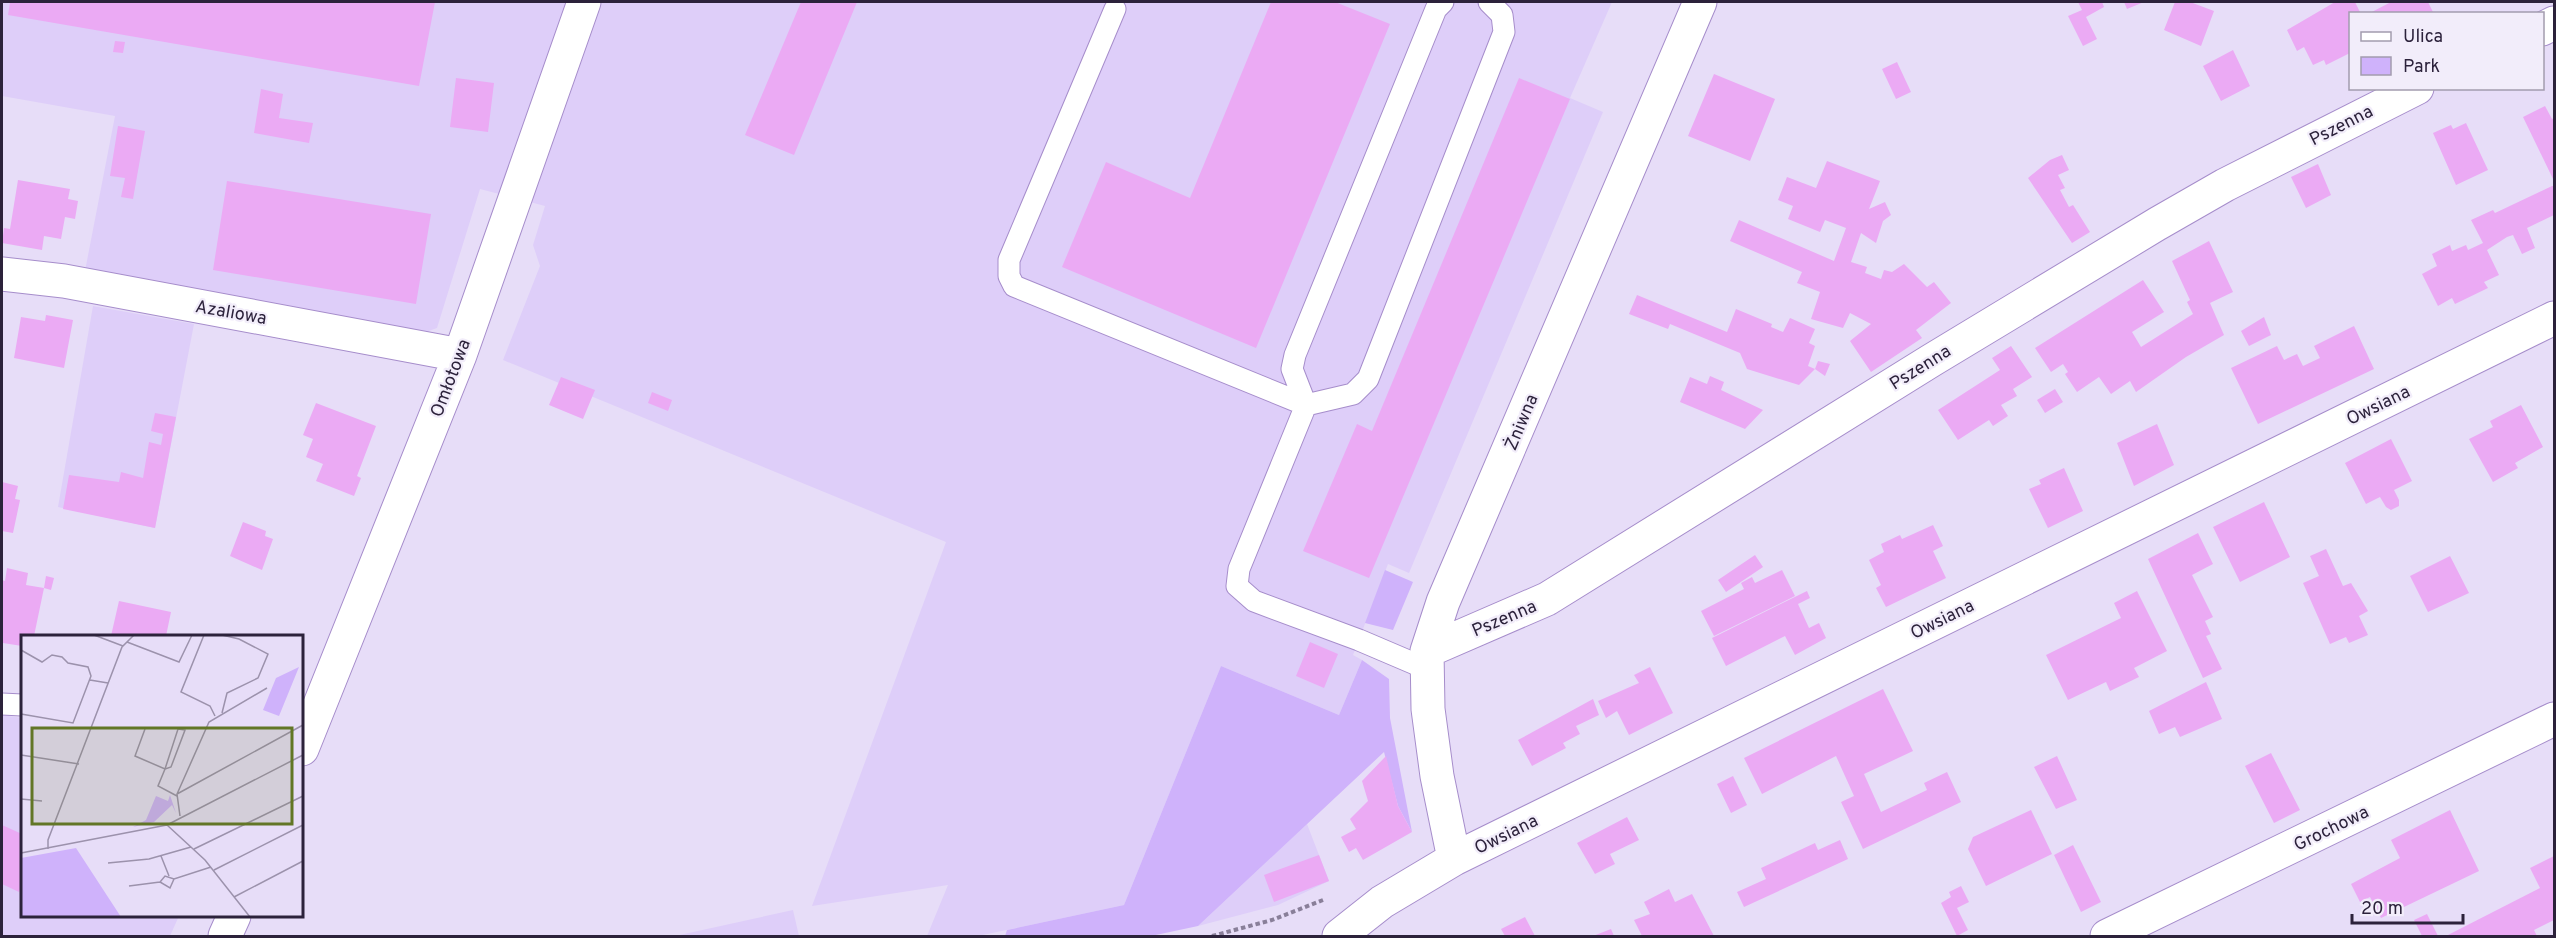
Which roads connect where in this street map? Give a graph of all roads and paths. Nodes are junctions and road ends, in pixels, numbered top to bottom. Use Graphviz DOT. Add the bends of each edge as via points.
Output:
graph roads {
  1 [pos="584,2"];
  2 [pos="1443,2"];
  3 [pos="1489,2"];
  4 [pos="1700,2"];
  5 [pos="1115,9"];
  6 [pos="2413,90"];
  7 [pos="2,274"];
  8 [pos="2554,318"];
  9 [pos="460,355"];
  10 [pos="1306,405"];
  11 [pos="1427,660"];
  12 [pos="2,704"];
  13 [pos="21,705"];
  14 [pos="2554,719"];
  15 [pos="303,747"];
  16 [pos="1454,859"];
  17 [pos="233,917"];
  18 [pos="225,936"];
  19 [pos="1339,936"];
  20 [pos="2107,936"];
  1 -- 9 [label="street, Omłotowa"];
  2 -- 10 [label="lane" via="1436,9 1295,355 1292,369"];
  3 -- 10 [label="lane" via="1502,15 1504,32 1368,379 1353,393"];
  4 -- 11 [label="street, Żniwna" via="1443,603"];
  5 -- 10 [label="lane" via="1009,260 1008,276 1014,286"];
  6 -- 11 [label="street, Pszenna" via="2225,185 2157,224 1547,599"];
  7 -- 9 [label="street, Azaliowa" via="64,281"];
  8 -- 16 [label="street, Owsiana"];
  9 -- 15 [label="street, Omłotowa"];
  10 -- 11 [label="lane" via="1239,569 1237,586 1254,601 1359,640"];
  11 -- 16 [label="street, Żniwna" via="1428,709 1437,776"];
  12 -- 13 [label="lane"];
  14 -- 20 [label="street, Grochowa"];
  16 -- 19 [label="street, Owsiana" via="1382,902"];
  17 -- 18 [label="street"];
}
